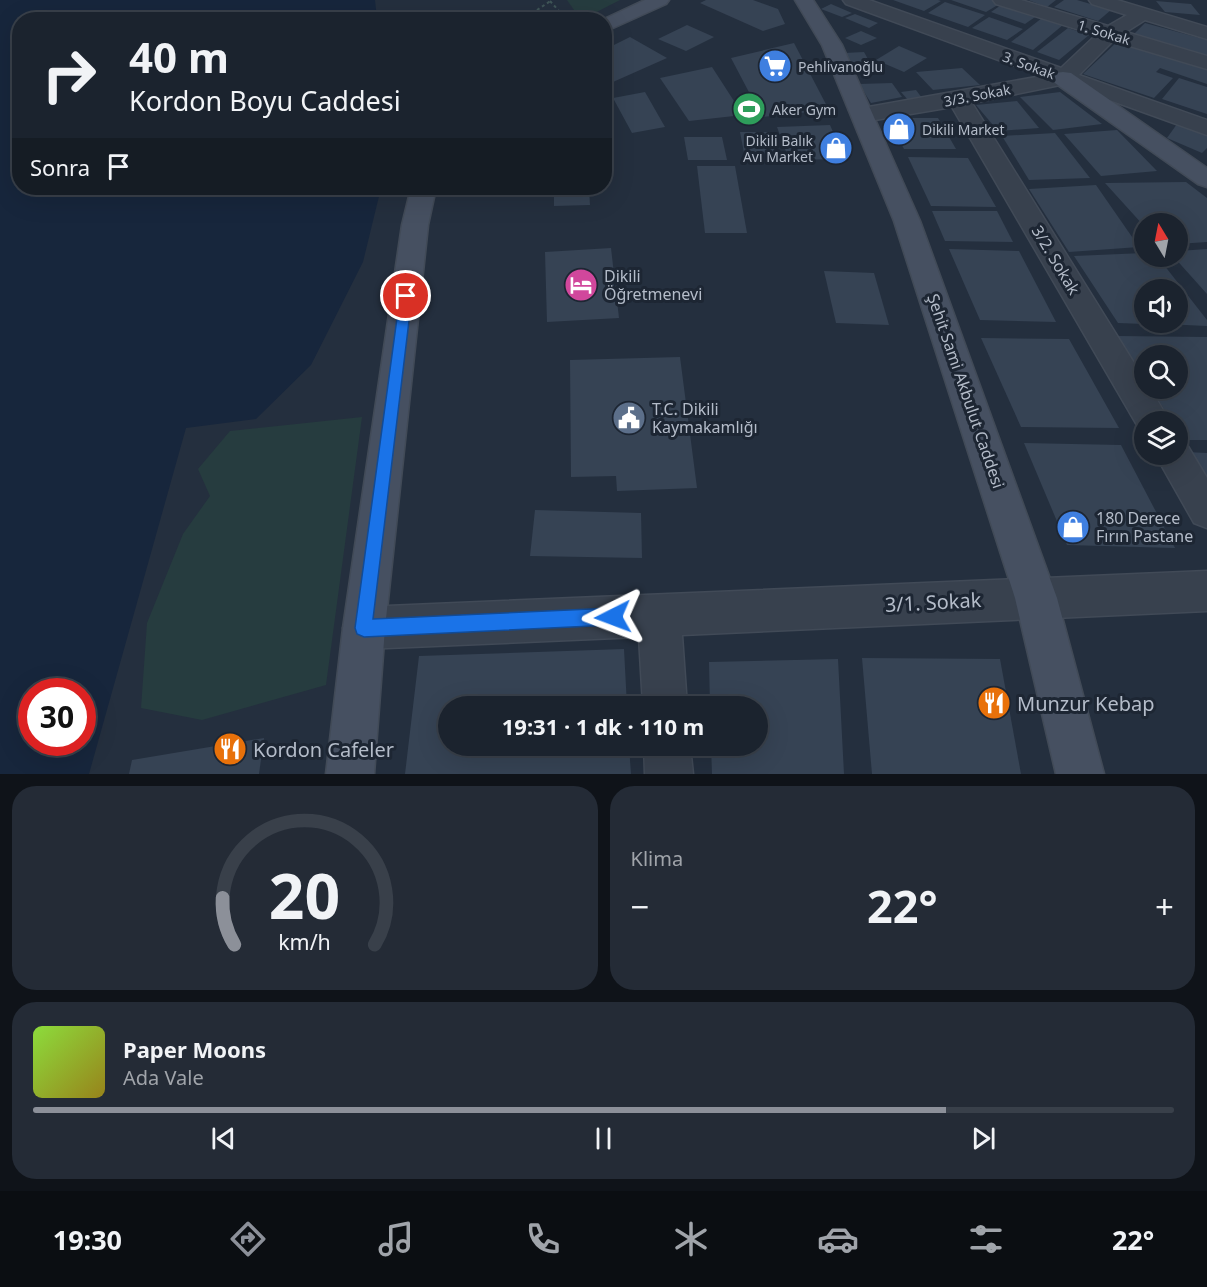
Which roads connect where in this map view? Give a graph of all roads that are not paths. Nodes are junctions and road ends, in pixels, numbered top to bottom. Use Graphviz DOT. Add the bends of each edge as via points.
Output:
graph roads {
  1 [pos="660,0"];
  2 [pos="790,0"];
  3 [pos="852,0"];
  4 [pos="1002,0"];
  5 [pos="1098,0"];
  6 [pos="1136,7"];
  7 [pos="810,10"];
  8 [pos="612,22"];
  9 [pos="1207,33"];
  10 [pos="1109,34"];
  11 [pos="1207,63"];
  12 [pos="1064,78"];
  13 [pos="959,99"];
  14 [pos="863,115"];
  15 [pos="1207,128"];
  16 [pos="1207,179"];
  17 [pos="421,195"];
  18 [pos="1146,411"];
  19 [pos="1180,465"];
  20 [pos="1207,511"];
  21 [pos="1207,591"];
  22 [pos="1036,597"];
  23 [pos="659,615"];
  24 [pos="364,628"];
  25 [pos="664,696"];
  26 [pos="668,756"];
  27 [pos="350,774"];
  28 [pos="669,774"];
  29 [pos="1080,774"];
  1 -- 8 [label="main road"];
  2 -- 7 [label="main road, Şehit Sami Akbulut Caddesi"];
  3 -- 12 [label="street, 3. Sokak"];
  4 -- 10 [label="street, 1. Sokak"];
  5 -- 6 [label="street"];
  6 -- 9 [label="street"];
  6 -- 10 [label="street"];
  7 -- 14 [label="main road, Şehit Sami Akbulut Caddesi" via="832,45"];
  10 -- 11 [label="street, 1. Sokak"];
  10 -- 12 [label="street"];
  12 -- 13 [label="street, 3/3. Sokak"];
  12 -- 15 [label="street, 3. Sokak"];
  12 -- 16 [label="main road"];
  13 -- 14 [label="street, 3/3. Sokak"];
  13 -- 18 [label="street, 3/2. Sokak"];
  14 -- 22 [label="main road, Şehit Sami Akbulut Caddesi" via="911,232"];
  17 -- 24 [label="main road"];
  19 -- 20 [label="street"];
  21 -- 22 [label="street, 3/1. Sokak"];
  22 -- 23 [label="street, 3/1. Sokak"];
  22 -- 29 [label="main road, Şehit Sami Akbulut Caddesi"];
  23 -- 24 [label="street, 3/1. Sokak"];
  23 -- 25 [label="street"];
  24 -- 27 [label="main road"];
  26 -- 28 [label="street"];
}
